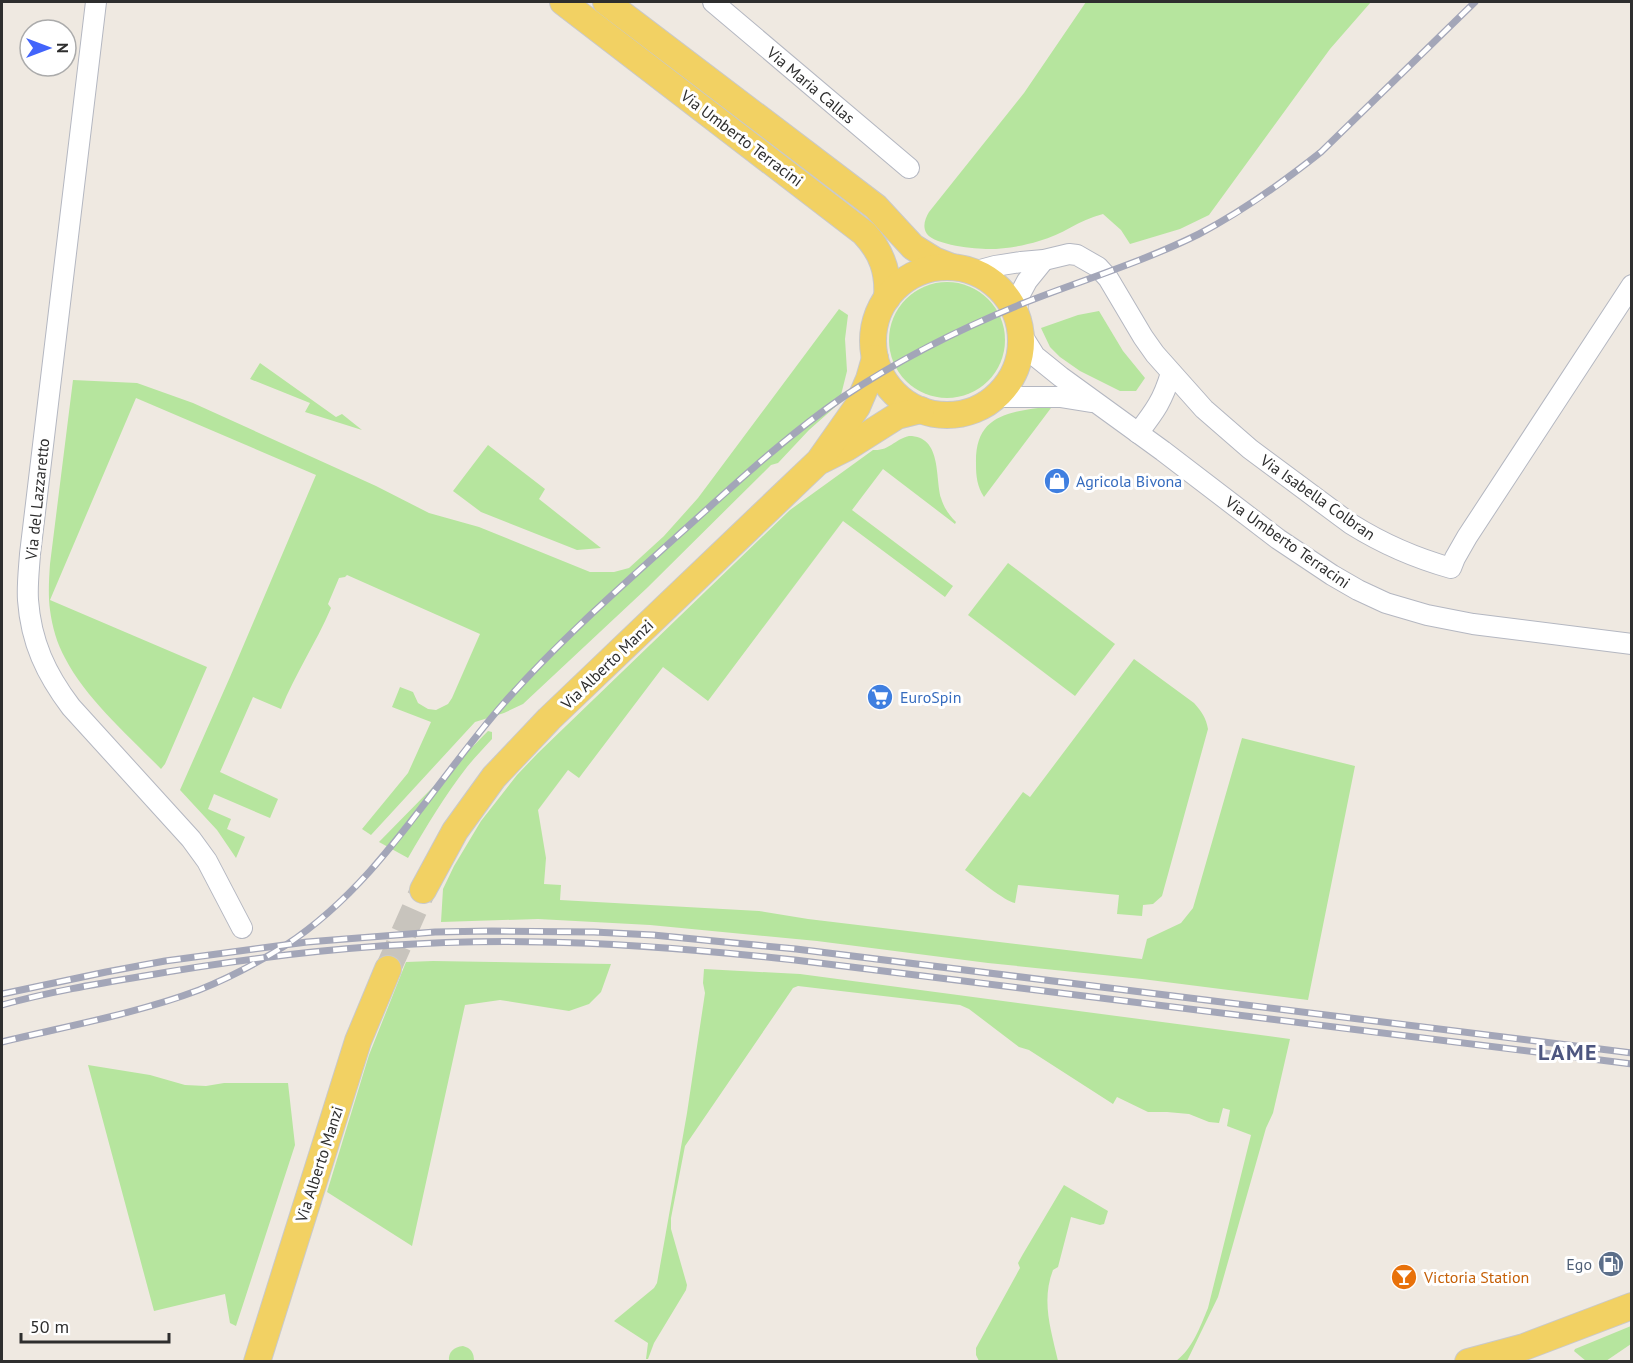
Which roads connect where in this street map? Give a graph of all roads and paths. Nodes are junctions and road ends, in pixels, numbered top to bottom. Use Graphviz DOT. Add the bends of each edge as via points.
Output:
graph roads {
  1 [pos="96,2"];
  2 [pos="563,2"];
  3 [pos="606,2"];
  4 [pos="714,2"];
  5 [pos="909,168"];
  6 [pos="1044,260"];
  7 [pos="962,270"];
  8 [pos="1632,285"];
  9 [pos="887,298"];
  10 [pos="1018,324"];
  11 [pos="875,358"];
  12 [pos="1171,374"];
  13 [pos="996,397"];
  14 [pos="1099,404"];
  15 [pos="921,410"];
  16 [pos="1138,433"];
  17 [pos="819,461"];
  18 [pos="1632,644"];
  19 [pos="423,890"];
  20 [pos="242,928"];
  21 [pos="388,969"];
  22 [pos="1632,1306"];
  23 [pos="256,1362"];
  24 [pos="1468,1362"];
  1 -- 20 [label="street, Via del Lazzaretto" via="27,599 41,659 55,686 191,839"];
  2 -- 9 [label="main road, Via Umberto Terracini" via="864,233 883,262"];
  3 -- 7 [label="main road, Via Umberto Terracini" via="876,207 914,247 934,260"];
  4 -- 5 [label="street, Via Maria Callas"];
  6 -- 7 [label="street, Via Isabella Colbran"];
  6 -- 10 [label="street" via="1019,296"];
  6 -- 12 [label="street, Via Isabella Colbran" via="1077,255 1098,267"];
  7 -- 9 [label="main road" via="929,269 902,283"];
  7 -- 10 [label="main road" via="985,278 998,288 1009,301"];
  8 -- 12 [label="street, Via Isabella Colbran" via="1467,537 1451,568 1407,554 1351,524 1250,449"];
  9 -- 11 [label="main road" via="875,323"];
  10 -- 13 [label="main road" via="1020,350 1016,367"];
  10 -- 14 [label="street, Via Umberto Terracini" via="1035,356"];
  11 -- 15 [label="main road" via="888,386"];
  11 -- 17 [label="main road, Via Alberto Manzi" via="856,407"];
  12 -- 16 [label="street" via="1165,393"];
  13 -- 14 [label="street, Via Umberto Terracini" via="1060,397"];
  13 -- 15 [label="main road" via="981,407 955,415"];
  14 -- 16 [label="street, Via Umberto Terracini"];
  15 -- 17 [label="main road, Via Alberto Manzi" via="897,416"];
  16 -- 18 [label="street, Via Umberto Terracini" via="1278,539 1332,575 1386,603 1473,624"];
  17 -- 19 [label="main road, Via Alberto Manzi" via="549,719 494,777 455,831"];
  21 -- 23 [label="main road, Via Alberto Manzi" via="358,1041"];
  22 -- 24 [label="main road" via="1524,1347"];
}
